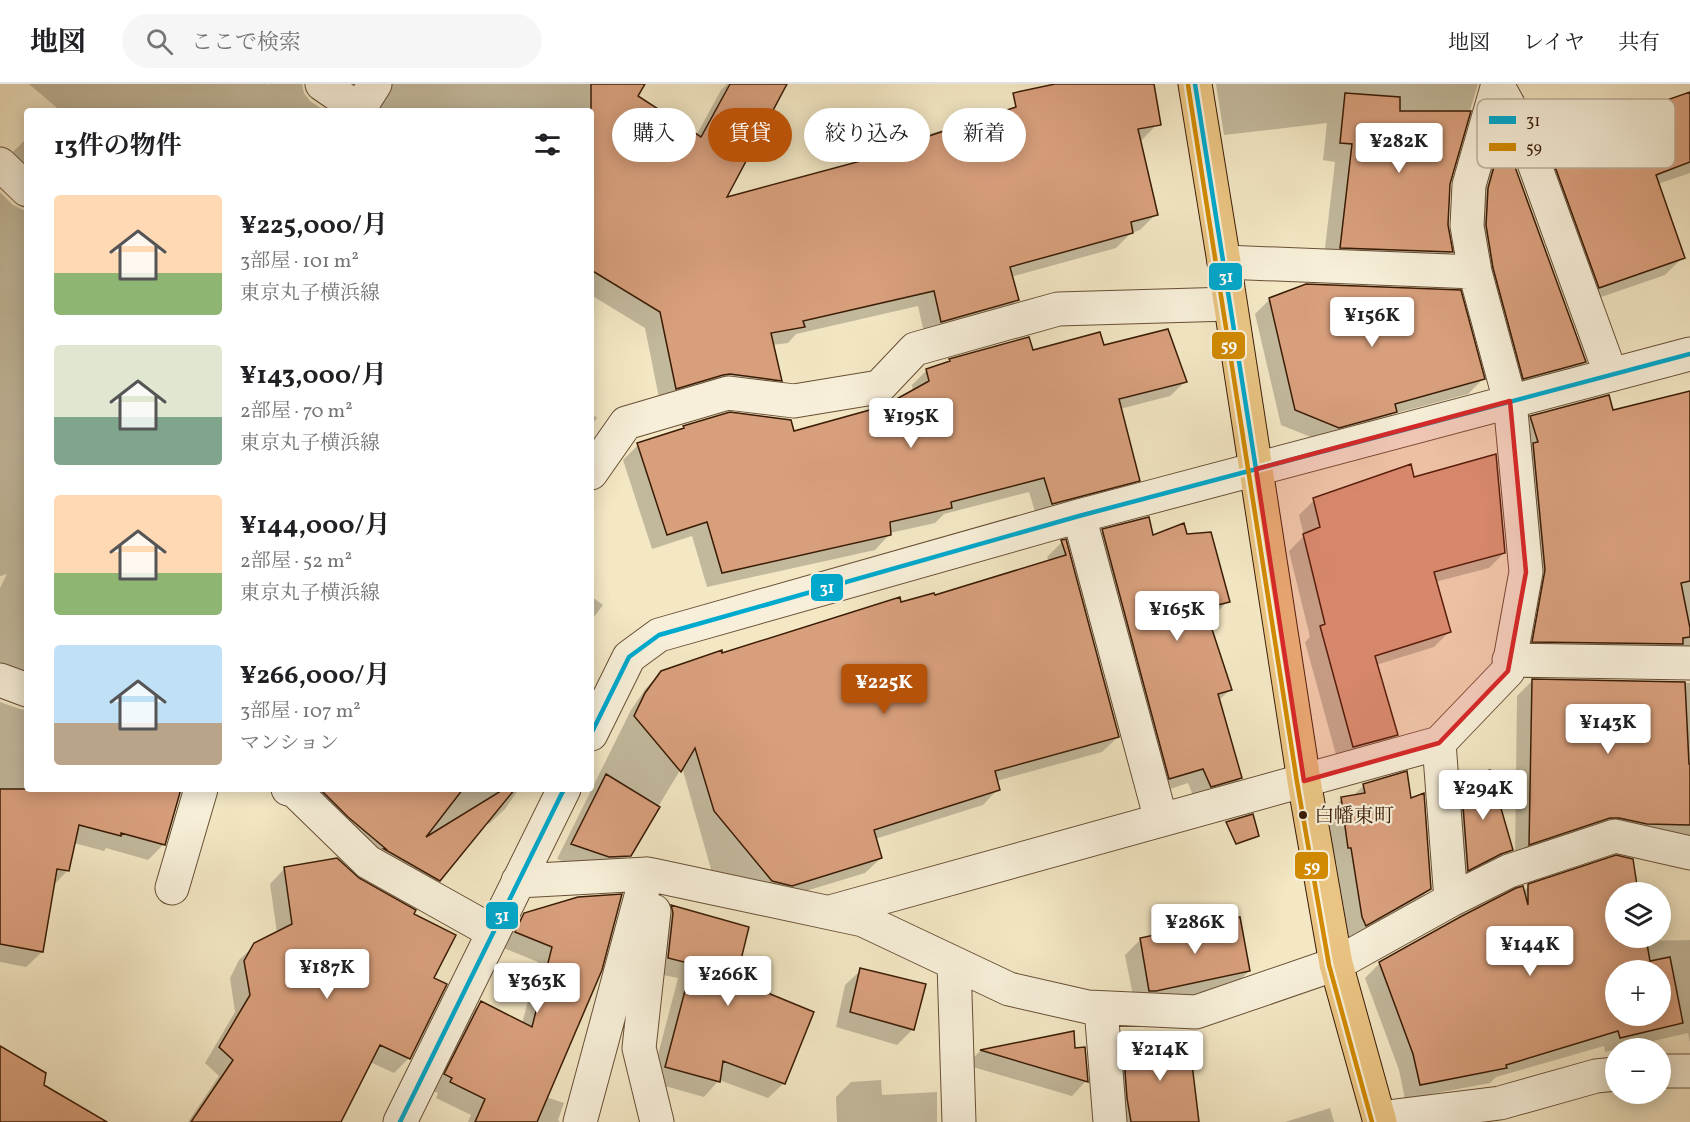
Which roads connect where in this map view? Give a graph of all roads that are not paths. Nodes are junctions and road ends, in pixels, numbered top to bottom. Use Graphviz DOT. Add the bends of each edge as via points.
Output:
graph roads {
  1 [pos="322,84"];
  2 [pos="1195,84"];
  3 [pos="1498,85"];
  4 [pos="1505,99"];
  5 [pos="363,104"];
  6 [pos="1477,157"];
  7 [pos="0,164"];
  8 [pos="1536,168"];
  9 [pos="24,187"];
  10 [pos="1224,262"];
  11 [pos="1475,272"];
  12 [pos="1230,304"];
  13 [pos="1690,354"];
  14 [pos="1611,375"];
  15 [pos="1510,400"];
  16 [pos="594,469"];
  17 [pos="1256,469"];
  18 [pos="1079,516"];
  19 [pos="1509,660"];
  20 [pos="1690,663"];
  21 [pos="0,680"];
  22 [pos="24,689"];
  23 [pos="600,690"];
  24 [pos="594,719"];
  25 [pos="1439,743"];
  26 [pos="1304,781"];
  27 [pos="200,792"];
  28 [pos="295,792"];
  29 [pos="562,792"];
  30 [pos="1161,820"];
  31 [pos="1690,853"];
  32 [pos="652,875"];
  33 [pos="518,881"];
  34 [pos="172,888"];
  35 [pos="1451,900"];
  36 [pos="830,912"];
  37 [pos="493,932"];
  38 [pos="954,963"];
  39 [pos="1336,964"];
  40 [pos="1101,1008"];
  41 [pos="1671,1071"];
  42 [pos="1690,1071"];
  43 [pos="1605,1075"];
  44 [pos="1380,1120"];
  45 [pos="400,1122"];
  46 [pos="580,1122"];
  47 [pos="657,1122"];
  48 [pos="959,1122"];
  49 [pos="1110,1122"];
  1 -- 5 [label="street"];
  2 -- 10 [label="main road"];
  3 -- 4 [label="street"];
  6 -- 11 [label="street" via="1469,185 1467,226"];
  7 -- 9 [label="street"];
  8 -- 14 [label="street"];
  10 -- 11 [label="street"];
  10 -- 12 [label="main road"];
  11 -- 15 [label="street"];
  12 -- 16 [label="street" via="1058,309 915,349 879,387 794,401 728,393 626,423"];
  12 -- 17 [label="main road"];
  13 -- 14 [label="street"];
  14 -- 15 [label="street"];
  15 -- 17 [label="street"];
  15 -- 19 [label="street" via="1526,572"];
  17 -- 18 [label="street"];
  17 -- 26 [label="main road"];
  18 -- 23 [label="street" via="659,635 629,657"];
  18 -- 30 [label="street"];
  19 -- 20 [label="street"];
  19 -- 25 [label="street" via="1508,671"];
  21 -- 22 [label="street"];
  23 -- 24 [label="street"];
  25 -- 26 [label="street"];
  25 -- 35 [label="street"];
  26 -- 30 [label="street"];
  26 -- 39 [label="main road"];
  27 -- 34 [label="street"];
  28 -- 37 [label="street" via="368,862"];
  29 -- 33 [label="street"];
  30 -- 36 [label="street"];
  31 -- 35 [label="street" via="1615,836 1509,871"];
  32 -- 33 [label="street"];
  32 -- 36 [label="street"];
  32 -- 46 [label="street"];
  32 -- 47 [label="street" via="639,1048"];
  33 -- 37 [label="street"];
  35 -- 39 [label="street"];
  36 -- 38 [label="street" via="863,920"];
  37 -- 45 [label="street"];
  38 -- 40 [label="street" via="1009,989"];
  38 -- 48 [label="street"];
  39 -- 40 [label="street" via="1196,1012"];
  39 -- 44 [label="main road"];
  40 -- 49 [label="street"];
  41 -- 42 [label="street"];
  43 -- 44 [label="street" via="1500,1103"];
}
